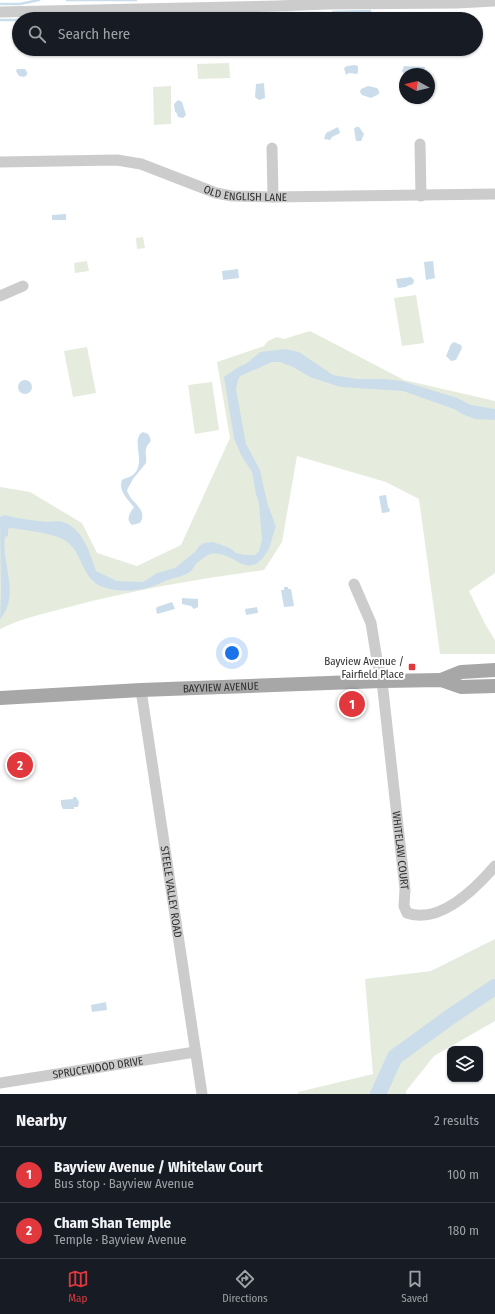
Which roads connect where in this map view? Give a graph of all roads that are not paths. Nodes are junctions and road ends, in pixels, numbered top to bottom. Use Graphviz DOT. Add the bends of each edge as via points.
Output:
graph roads {
  1 [pos="495,1"];
  2 [pos="52,5"];
  3 [pos="0,12"];
  4 [pos="420,144"];
  5 [pos="272,148"];
  6 [pos="0,162"];
  7 [pos="495,194"];
  8 [pos="421,196"];
  9 [pos="273,197"];
  10 [pos="23,286"];
  11 [pos="0,296"];
  12 [pos="354,584"];
  13 [pos="495,670"];
  14 [pos="441,680"];
  15 [pos="382,681"];
  16 [pos="495,686"];
  17 [pos="141,690"];
  18 [pos="0,698"];
  19 [pos="495,866"];
  20 [pos="195,1052"];
  21 [pos="0,1083"];
  22 [pos="202,1094"];
  1 -- 2 [label="street" via="270,6"];
  2 -- 3 [label="street"];
  4 -- 8 [label="street"];
  5 -- 9 [label="street"];
  6 -- 9 [label="street, OLD ENGLISH LANE" via="123,160 216,193"];
  7 -- 8 [label="street, OLD ENGLISH LANE"];
  8 -- 9 [label="street, OLD ENGLISH LANE"];
  10 -- 11 [label="street"];
  12 -- 15 [label="street" via="371,623"];
  13 -- 14 [label="main road, BAYVIEW AVENUE" via="461,672"];
  14 -- 15 [label="main road, BAYVIEW AVENUE"];
  14 -- 16 [label="main road, BAYVIEW AVENUE" via="465,687"];
  15 -- 17 [label="main road, BAYVIEW AVENUE"];
  15 -- 19 [label="street, WHITELAW COURT" via="405,890 404,906 407,913 426,916 451,906 481,882"];
  17 -- 18 [label="main road, BAYVIEW AVENUE"];
  17 -- 20 [label="street, STEELE VALLEY ROAD"];
  20 -- 21 [label="street, SPRUCEWOOD DRIVE"];
  20 -- 22 [label="street, STEELE VALLEY ROAD"];
}
